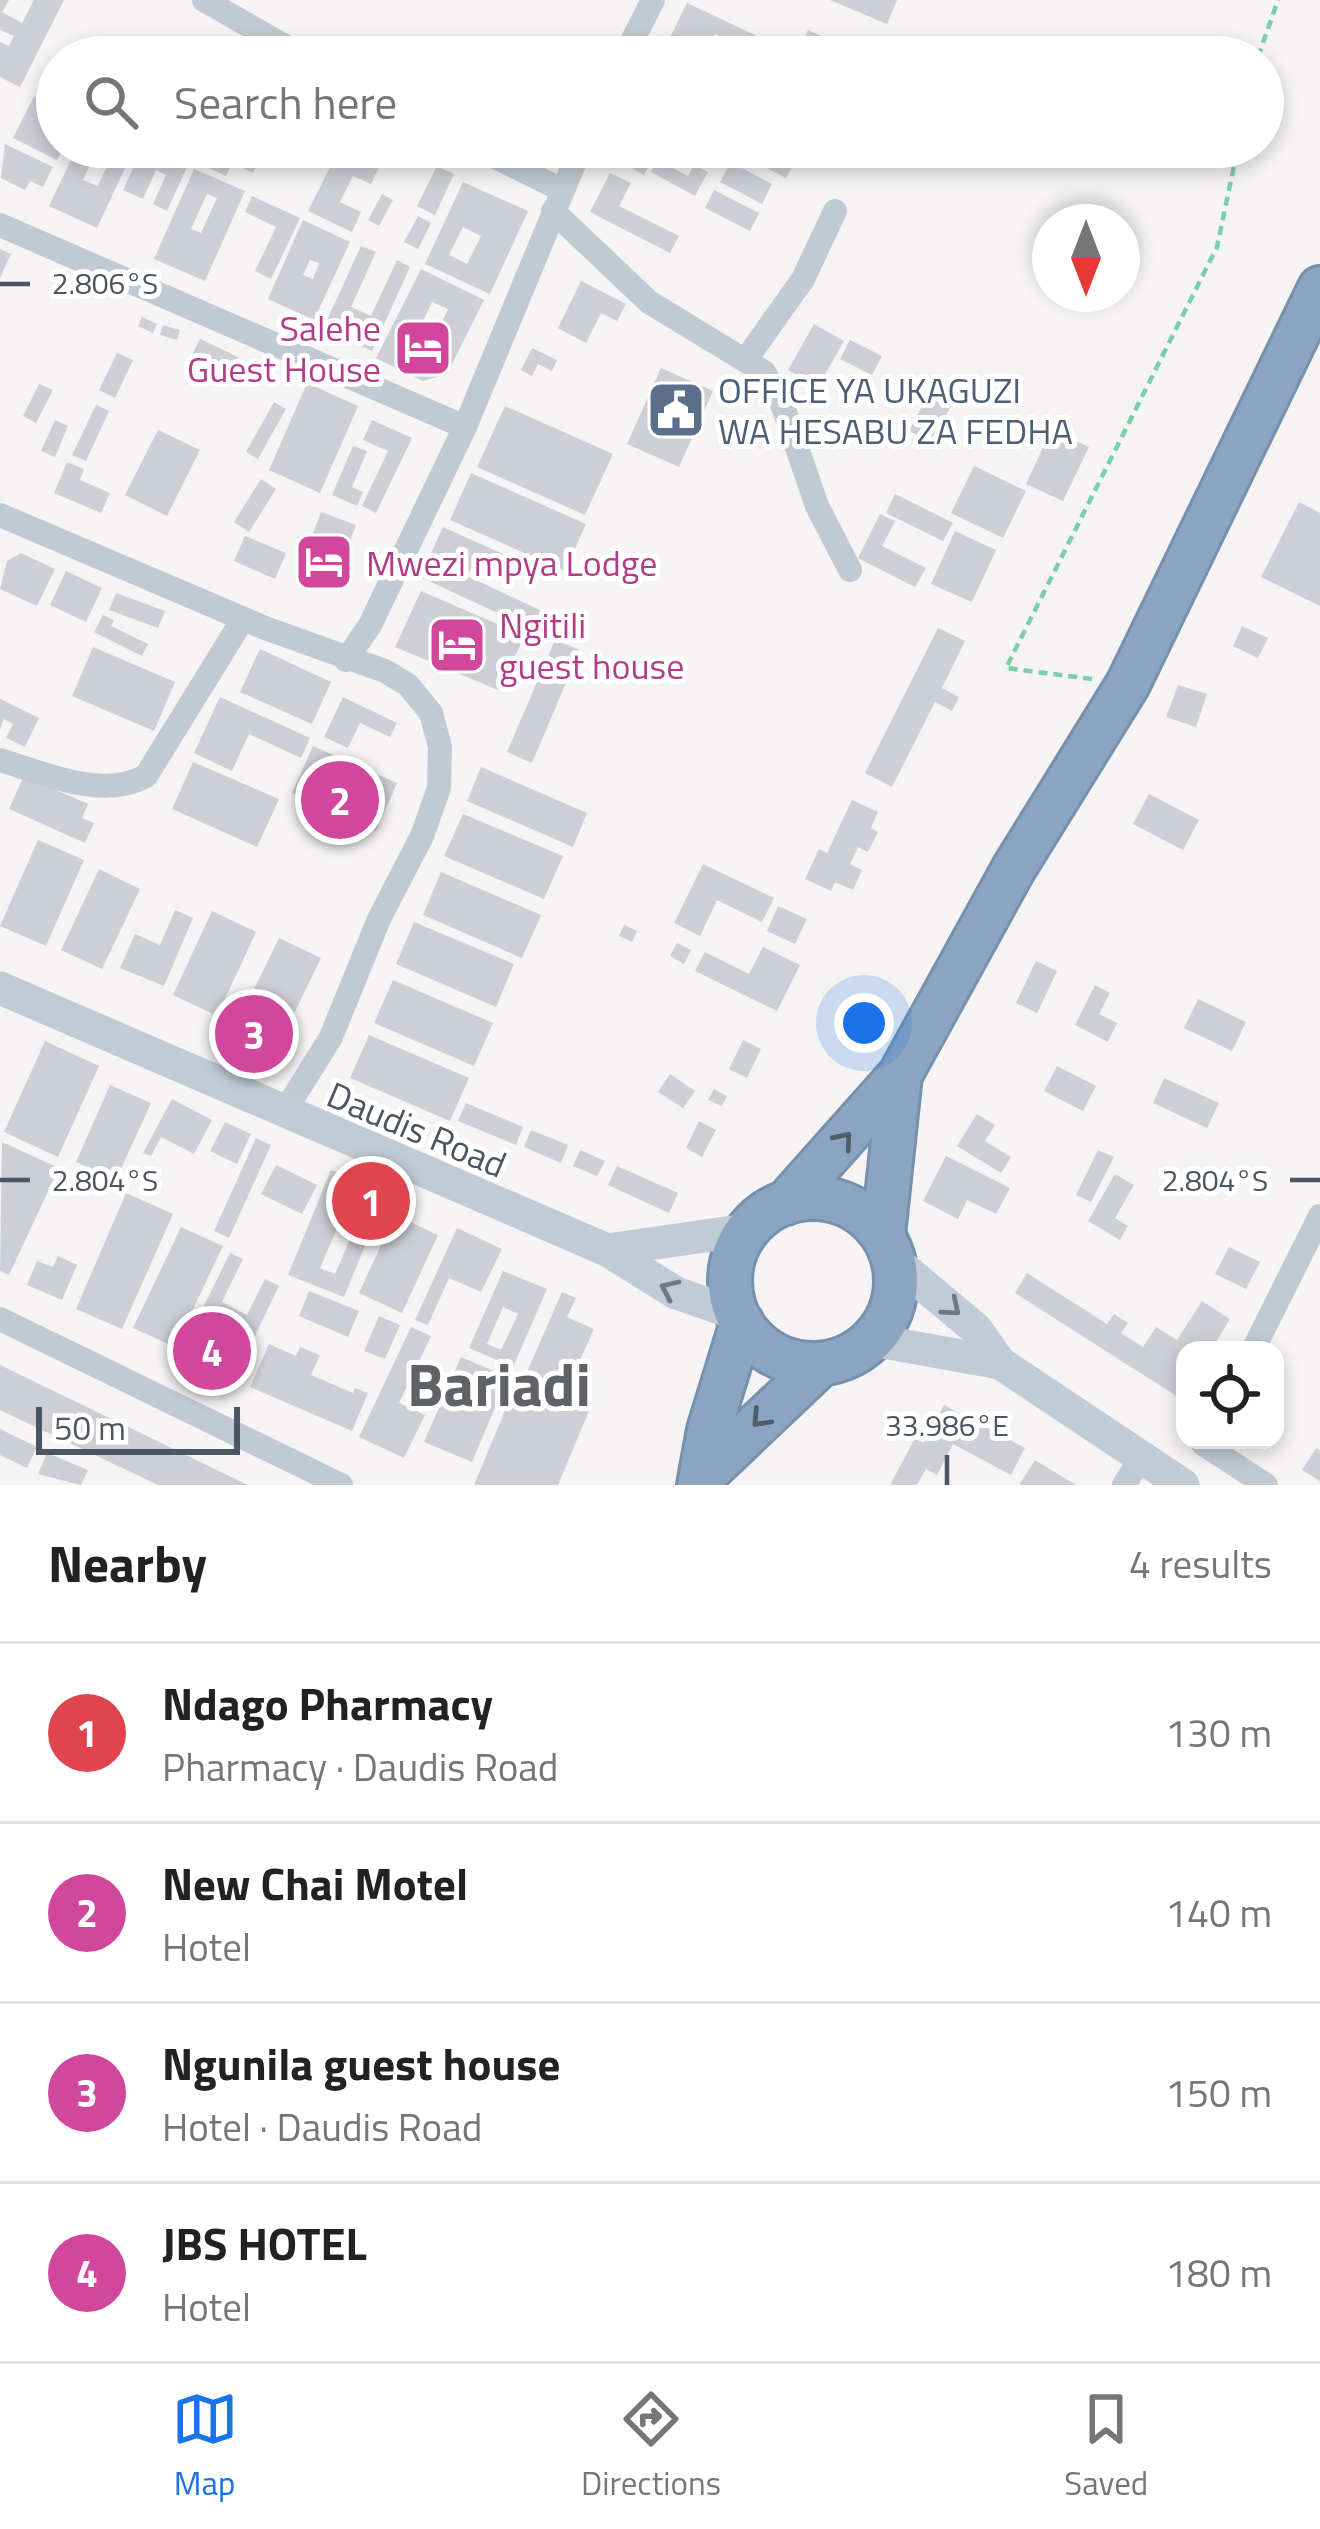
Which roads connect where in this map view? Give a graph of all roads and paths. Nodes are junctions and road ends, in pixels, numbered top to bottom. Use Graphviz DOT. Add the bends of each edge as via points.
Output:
graph roads {
  1 [pos="204,0"];
  2 [pos="653,0"];
  3 [pos="1277,0"];
  4 [pos="267,36"];
  5 [pos="635,36"];
  6 [pos="1265,36"];
  7 [pos="507,168"];
  8 [pos="572,168"];
  9 [pos="1234,168"];
  10 [pos="557,201"];
  11 [pos="836,212"];
  12 [pos="0,225"];
  13 [pos="1320,288"];
  14 [pos="746,358"];
  15 [pos="465,427"];
  16 [pos="0,515"];
  17 [pos="850,570"];
  18 [pos="242,619"];
  19 [pos="346,660"];
  20 [pos="1128,684"];
  21 [pos="0,760"];
  22 [pos="0,988"];
  23 [pos="900,1075"];
  24 [pos="283,1114"];
  25 [pos="786,1203"];
  26 [pos="1318,1224"];
  27 [pos="746,1230"];
  28 [pos="889,1248"];
  29 [pos="607,1250"];
  30 [pos="0,1319"];
  31 [pos="740,1319"];
  32 [pos="872,1340"];
  33 [pos="1258,1341"];
  34 [pos="1000,1363"];
  35 [pos="821,1364"];
  36 [pos="1201,1449"];
  37 [pos="1214,1449"];
  38 [pos="1133,1472"];
  39 [pos="700,1481"];
  40 [pos="341,1485"];
  41 [pos="1183,1485"];
  42 [pos="1265,1485"];
  1 -- 4 [label="street"];
  2 -- 5 [label="street"];
  3 -- 6 [label="path"];
  7 -- 10 [label="street"];
  8 -- 10 [label="street"];
  9 -- 20 [label="path" via="1217,247 1006,668"];
  10 -- 14 [label="street" via="649,302"];
  10 -- 15 [label="street"];
  11 -- 14 [label="street" via="803,279"];
  12 -- 15 [label="street"];
  13 -- 20 [label="highway"];
  14 -- 17 [label="street" via="781,401 817,506"];
  15 -- 19 [label="street"];
  16 -- 18 [label="street"];
  18 -- 19 [label="street"];
  18 -- 21 [label="street" via="146,776 124,788"];
  19 -- 24 [label="street" via="385,671 431,713 439,788 331,1037"];
  20 -- 23 [label="highway"];
  22 -- 24 [label="street, Daudis Road"];
  25 -- 23 [label="highway, one-way"];
  23 -- 28 [label="highway"];
  24 -- 29 [label="street, Daudis Road"];
  25 -- 27 [label="highway"];
  25 -- 28 [label="highway" via="837,1202 863,1214"];
  26 -- 33 [label="street"];
  27 -- 29 [label="street"];
  27 -- 31 [label="highway" via="730,1283"];
  28 -- 32 [label="highway" via="893,1304"];
  28 -- 34 [label="street, one-way" via="976,1329"];
  31 -- 29 [label="street, Daudis Road, one-way" via="676,1293"];
  30 -- 40 [label="street"];
  31 -- 35 [label="highway" via="766,1350"];
  31 -- 39 [label="highway"];
  32 -- 34 [label="street"];
  32 -- 35 [label="highway"];
  34 -- 38 [label="street"];
  35 -- 39 [label="highway, one-way"];
  36 -- 41 [label="street"];
  37 -- 42 [label="street"];
  38 -- 41 [label="street"];
}
